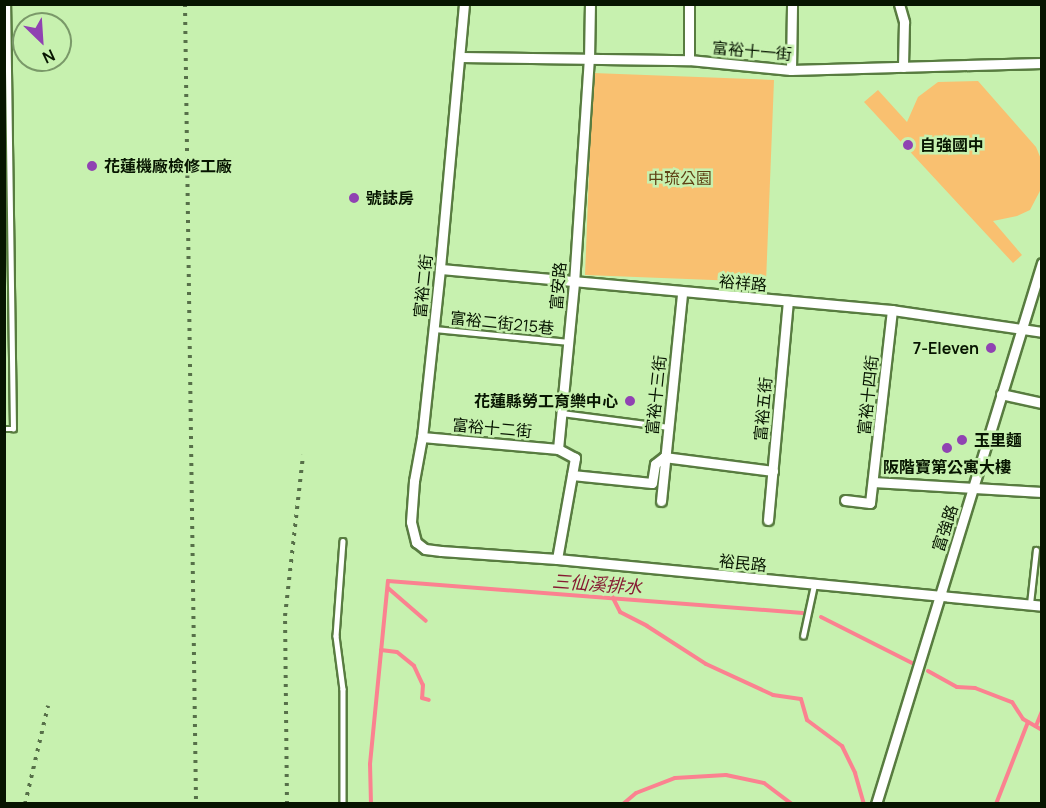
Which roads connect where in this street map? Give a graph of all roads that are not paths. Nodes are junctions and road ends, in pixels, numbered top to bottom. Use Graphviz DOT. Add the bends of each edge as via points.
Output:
graph roads {
  1 [pos="7,4"];
  2 [pos="464,4"];
  3 [pos="590,4"];
  4 [pos="689,4"];
  5 [pos="792,4"];
  6 [pos="899,4"];
  7 [pos="461,57"];
  8 [pos="589,60"];
  9 [pos="689,60"];
  10 [pos="1041,63"];
  11 [pos="903,67"];
  12 [pos="791,70"];
  13 [pos="440,269"];
  14 [pos="1041,269"];
  15 [pos="574,283"];
  16 [pos="682,293"];
  17 [pos="788,301"];
  18 [pos="892,310"];
  19 [pos="1022,328"];
  20 [pos="434,329"];
  21 [pos="1041,332"];
  22 [pos="569,342"];
  23 [pos="4,377"];
  24 [pos="12,377"];
  25 [pos="1001,394"];
  26 [pos="1041,403"];
  27 [pos="562,413"];
  28 [pos="668,427"];
  29 [pos="4,429"];
  30 [pos="422,436"];
  31 [pos="558,449"];
  32 [pos="664,457"];
  33 [pos="773,471"];
  34 [pos="572,475"];
  35 [pos="873,482"];
  36 [pos="974,486"];
  37 [pos="1041,492"];
  38 [pos="845,500"];
  39 [pos="662,501"];
  40 [pos="768,520"];
  41 [pos="343,541"];
  42 [pos="1036,549"];
  43 [pos="441,551"];
  44 [pos="557,559"];
  45 [pos="814,585"];
  46 [pos="939,597"];
  47 [pos="1030,604"];
  48 [pos="1041,606"];
  49 [pos="803,636"];
  50 [pos="343,804"];
  51 [pos="876,804"];
  1 -- 24 [label="lane"];
  2 -- 7 [label="street, 富裕二街"];
  3 -- 8 [label="street, 富安路"];
  4 -- 9 [label="street"];
  5 -- 12 [label="street"];
  6 -- 11 [label="street" via="904,22"];
  7 -- 8 [label="street, 富裕十一街"];
  7 -- 13 [label="street, 富裕二街"];
  8 -- 9 [label="street, 富裕十一街"];
  8 -- 15 [label="street, 富安路"];
  9 -- 12 [label="street, 富裕十一街"];
  10 -- 11 [label="street, 富裕十一街"];
  11 -- 12 [label="street, 富裕十一街"];
  13 -- 15 [label="street, 裕祥路"];
  13 -- 20 [label="street, 富裕二街"];
  14 -- 19 [label="street, 富強路"];
  15 -- 16 [label="street, 裕祥路"];
  15 -- 22 [label="street, 富安路"];
  16 -- 17 [label="street, 裕祥路"];
  16 -- 28 [label="street, 富裕十三街"];
  17 -- 18 [label="street, 裕祥路"];
  17 -- 33 [label="street, 富裕五街"];
  18 -- 19 [label="street, 裕祥路"];
  18 -- 35 [label="street, 富裕十四街"];
  19 -- 21 [label="street, 裕祥路"];
  19 -- 25 [label="street, 富強路"];
  20 -- 22 [label="lane, 富裕二街215巷"];
  20 -- 30 [label="street, 富裕二街"];
  22 -- 27 [label="street, 富安路"];
  23 -- 24 [label="lane"];
  24 -- 29 [label="lane" via="13,429"];
  25 -- 26 [label="street"];
  25 -- 36 [label="street, 富強路"];
  27 -- 28 [label="lane"];
  27 -- 31 [label="street, 富安路"];
  28 -- 32 [label="street, 富裕十三街"];
  30 -- 31 [label="street, 富裕十二街"];
  30 -- 43 [label="street, 富裕二街" via="411,522 416,543 424,549"];
  31 -- 34 [label="street" via="575,458"];
  32 -- 33 [label="street"];
  32 -- 34 [label="street" via="655,464 652,483"];
  32 -- 39 [label="street, 富裕十三街"];
  33 -- 40 [label="street, 富裕五街"];
  34 -- 44 [label="street"];
  35 -- 36 [label="street"];
  35 -- 38 [label="street, 富裕十四街" via="870,503"];
  36 -- 37 [label="street"];
  36 -- 46 [label="street, 富強路"];
  41 -- 50 [label="lane" via="336,636 343,690"];
  42 -- 47 [label="lane"];
  43 -- 44 [label="street, 裕民路"];
  44 -- 45 [label="street, 裕民路"];
  45 -- 46 [label="street, 裕民路"];
  45 -- 49 [label="lane"];
  46 -- 47 [label="street, 裕民路"];
  46 -- 51 [label="street, 富強路"];
  47 -- 48 [label="street, 裕民路"];
}
